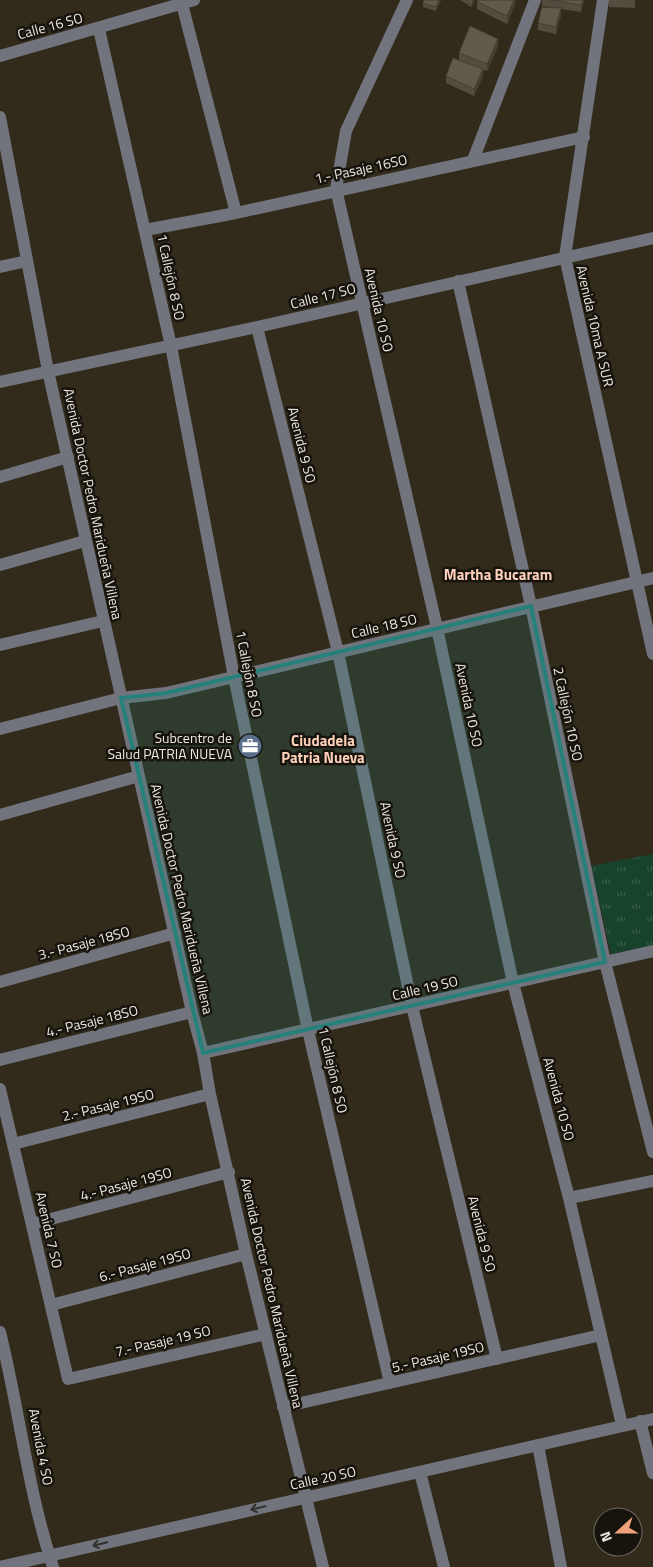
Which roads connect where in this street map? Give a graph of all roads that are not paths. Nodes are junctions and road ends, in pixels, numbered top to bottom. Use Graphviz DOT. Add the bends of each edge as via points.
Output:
graph roads {
  1 [pos="407,0"];
  2 [pos="535,0"];
  3 [pos="603,0"];
  4 [pos="186,1"];
  5 [pos="99,28"];
  6 [pos="0,56"];
  7 [pos="0,117"];
  8 [pos="584,137"];
  9 [pos="473,160"];
  10 [pos="336,189"];
  11 [pos="236,213"];
  12 [pos="145,230"];
  13 [pos="653,238"];
  14 [pos="565,257"];
  15 [pos="27,261"];
  16 [pos="0,267"];
  17 [pos="458,281"];
  18 [pos="362,302"];
  19 [pos="257,327"];
  20 [pos="170,346"];
  21 [pos="48,371"];
  22 [pos="0,382"];
  23 [pos="68,457"];
  24 [pos="0,477"];
  25 [pos="85,541"];
  26 [pos="0,565"];
  27 [pos="653,578"];
  28 [pos="637,582"];
  29 [pos="531,606"];
  30 [pos="103,620"];
  31 [pos="438,628"];
  32 [pos="0,645"];
  33 [pos="338,652"];
  34 [pos="653,654"];
  35 [pos="234,677"];
  36 [pos="121,698"];
  37 [pos="0,729"];
  38 [pos="140,776"];
  39 [pos="0,815"];
  40 [pos="176,933"];
  41 [pos="653,951"];
  42 [pos="605,962"];
  43 [pos="0,982"];
  44 [pos="513,983"];
  45 [pos="412,1006"];
  46 [pos="192,1012"];
  47 [pos="308,1030"];
  48 [pos="203,1053"];
  49 [pos="0,1060"];
  50 [pos="0,1089"];
  51 [pos="210,1094"];
  52 [pos="13,1144"];
  53 [pos="653,1152"];
  54 [pos="229,1172"];
  55 [pos="653,1181"];
  56 [pos="570,1198"];
  57 [pos="32,1224"];
  58 [pos="246,1254"];
  59 [pos="51,1305"];
  60 [pos="0,1332"];
  61 [pos="266,1334"];
  62 [pos="601,1335"];
  63 [pos="497,1359"];
  64 [pos="68,1378"];
  65 [pos="390,1383"];
  66 [pos="283,1407"];
  67 [pos="653,1419"];
  68 [pos="640,1421"];
  69 [pos="622,1425"];
  70 [pos="538,1445"];
  71 [pos="420,1472"];
  72 [pos="653,1473"];
  73 [pos="306,1497"];
  74 [pos="51,1561"];
  75 [pos="0,1567"];
  76 [pos="323,1567"];
  77 [pos="444,1567"];
  78 [pos="561,1567"];
  1 -- 10 [label="street, Avenida 10 SO" via="346,131"];
  2 -- 9 [label="street"];
  3 -- 8 [label="street, Avenida 10ma A SUR"];
  4 -- 5 [label="street, Calle 16 SO"];
  4 -- 11 [label="street"];
  5 -- 6 [label="street, Calle 16 SO"];
  5 -- 12 [label="street, 1 Callejón 8 SO"];
  7 -- 15 [label="street, Avenida Doctor Pedro Maridueña Villena"];
  8 -- 9 [label="street, 1.- Pasaje 16SO"];
  8 -- 14 [label="street, Avenida 10ma A SUR"];
  9 -- 10 [label="street, 1.- Pasaje 16SO"];
  10 -- 11 [label="street, 1.- Pasaje 16SO"];
  10 -- 18 [label="street, Avenida 10 SO"];
  11 -- 12 [label="street, 1.- Pasaje 16SO"];
  12 -- 20 [label="street, 1 Callejón 8 SO"];
  13 -- 14 [label="street, Calle 17 SO"];
  14 -- 17 [label="street, Calle 17 SO"];
  14 -- 28 [label="street, Avenida 10ma A SUR"];
  15 -- 16 [label="street"];
  15 -- 21 [label="street, Avenida Doctor Pedro Maridueña Villena"];
  17 -- 18 [label="street, Calle 17 SO"];
  17 -- 29 [label="street, 2 Callejón 10 SO"];
  18 -- 19 [label="street, Calle 17 SO"];
  18 -- 31 [label="street, Avenida 10 SO"];
  19 -- 20 [label="street, Calle 17 SO"];
  19 -- 33 [label="street, Avenida 9 SO"];
  20 -- 21 [label="street, Calle 17 SO"];
  20 -- 35 [label="street, 1 Callejón 8 SO"];
  21 -- 22 [label="street, Calle 17 SO"];
  21 -- 23 [label="street, Avenida Doctor Pedro Maridueña Villena"];
  23 -- 24 [label="street"];
  23 -- 25 [label="street, Avenida Doctor Pedro Maridueña Villena"];
  25 -- 26 [label="street"];
  25 -- 30 [label="street, Avenida Doctor Pedro Maridueña Villena"];
  27 -- 28 [label="street, Calle 18 SO"];
  28 -- 29 [label="street, Calle 18 SO"];
  28 -- 34 [label="street, Avenida 10ma A SUR"];
  29 -- 31 [label="street, Calle 18 SO"];
  29 -- 42 [label="street, 2 Callejón 10 SO"];
  30 -- 32 [label="street"];
  30 -- 36 [label="street, Avenida Doctor Pedro Maridueña Villena"];
  31 -- 33 [label="street, Calle 18 SO"];
  31 -- 44 [label="street, Avenida 10 SO"];
  33 -- 35 [label="street, Calle 18 SO"];
  33 -- 45 [label="street, Avenida 9 SO"];
  35 -- 36 [label="street, Calle 18 SO" via="166,693"];
  35 -- 47 [label="street, 1 Callejón 8 SO"];
  36 -- 37 [label="street, Calle 18 SO"];
  36 -- 38 [label="street, Avenida Doctor Pedro Maridueña Villena"];
  38 -- 39 [label="street"];
  38 -- 40 [label="street, Avenida Doctor Pedro Maridueña Villena"];
  40 -- 43 [label="street, 3.- Pasaje 18SO"];
  40 -- 46 [label="street, Avenida Doctor Pedro Maridueña Villena"];
  41 -- 42 [label="street, Calle 19 SO"];
  42 -- 44 [label="street, Calle 19 SO"];
  42 -- 53 [label="street, 2 Callejón 10 SO"];
  44 -- 45 [label="street, Calle 19 SO"];
  44 -- 56 [label="street, Avenida 10 SO"];
  45 -- 47 [label="street, Calle 19 SO"];
  45 -- 63 [label="street, Avenida 9 SO"];
  46 -- 48 [label="street, Avenida Doctor Pedro Maridueña Villena"];
  46 -- 49 [label="street, 4.- Pasaje 18SO"];
  47 -- 48 [label="street, Calle 19 SO"];
  47 -- 65 [label="street, 1 Callejón 8 SO"];
  48 -- 51 [label="street, Avenida Doctor Pedro Maridueña Villena"];
  50 -- 52 [label="street, Avenida 7 SO"];
  51 -- 52 [label="street, 2.- Pasaje 19SO"];
  51 -- 54 [label="street, Avenida Doctor Pedro Maridueña Villena"];
  52 -- 57 [label="street, Avenida 7 SO"];
  54 -- 57 [label="street, 4.- Pasaje 19SO"];
  54 -- 58 [label="street, Avenida Doctor Pedro Maridueña Villena"];
  55 -- 56 [label="street"];
  56 -- 62 [label="street, Avenida 10 SO"];
  57 -- 59 [label="street, Avenida 7 SO"];
  58 -- 59 [label="street, 6.- Pasaje 19SO"];
  58 -- 61 [label="street, Avenida Doctor Pedro Maridueña Villena"];
  59 -- 64 [label="street, Avenida 7 SO"];
  60 -- 74 [label="street, Avenida 4 SO"];
  61 -- 64 [label="street, 7.- Pasaje 19 SO"];
  61 -- 66 [label="street, Avenida Doctor Pedro Maridueña Villena"];
  62 -- 63 [label="street, 5.- Pasaje 19SO"];
  62 -- 69 [label="street, Avenida 10 SO"];
  63 -- 65 [label="street, 5.- Pasaje 19SO"];
  65 -- 66 [label="street, 5.- Pasaje 19SO"];
  66 -- 73 [label="street, Avenida Doctor Pedro Maridueña Villena"];
  67 -- 68 [label="street, Calle 20 SO"];
  68 -- 69 [label="street, Calle 20 SO"];
  68 -- 72 [label="street"];
  69 -- 70 [label="street, Calle 20 SO"];
  70 -- 71 [label="street, Calle 20 SO"];
  70 -- 78 [label="street"];
  71 -- 73 [label="street, Calle 20 SO"];
  71 -- 77 [label="street"];
  73 -- 74 [label="street, Calle 20 SO, one-way"];
  73 -- 76 [label="street, Avenida Doctor Pedro Maridueña Villena"];
  74 -- 75 [label="street, Calle 20 SO"];
}
